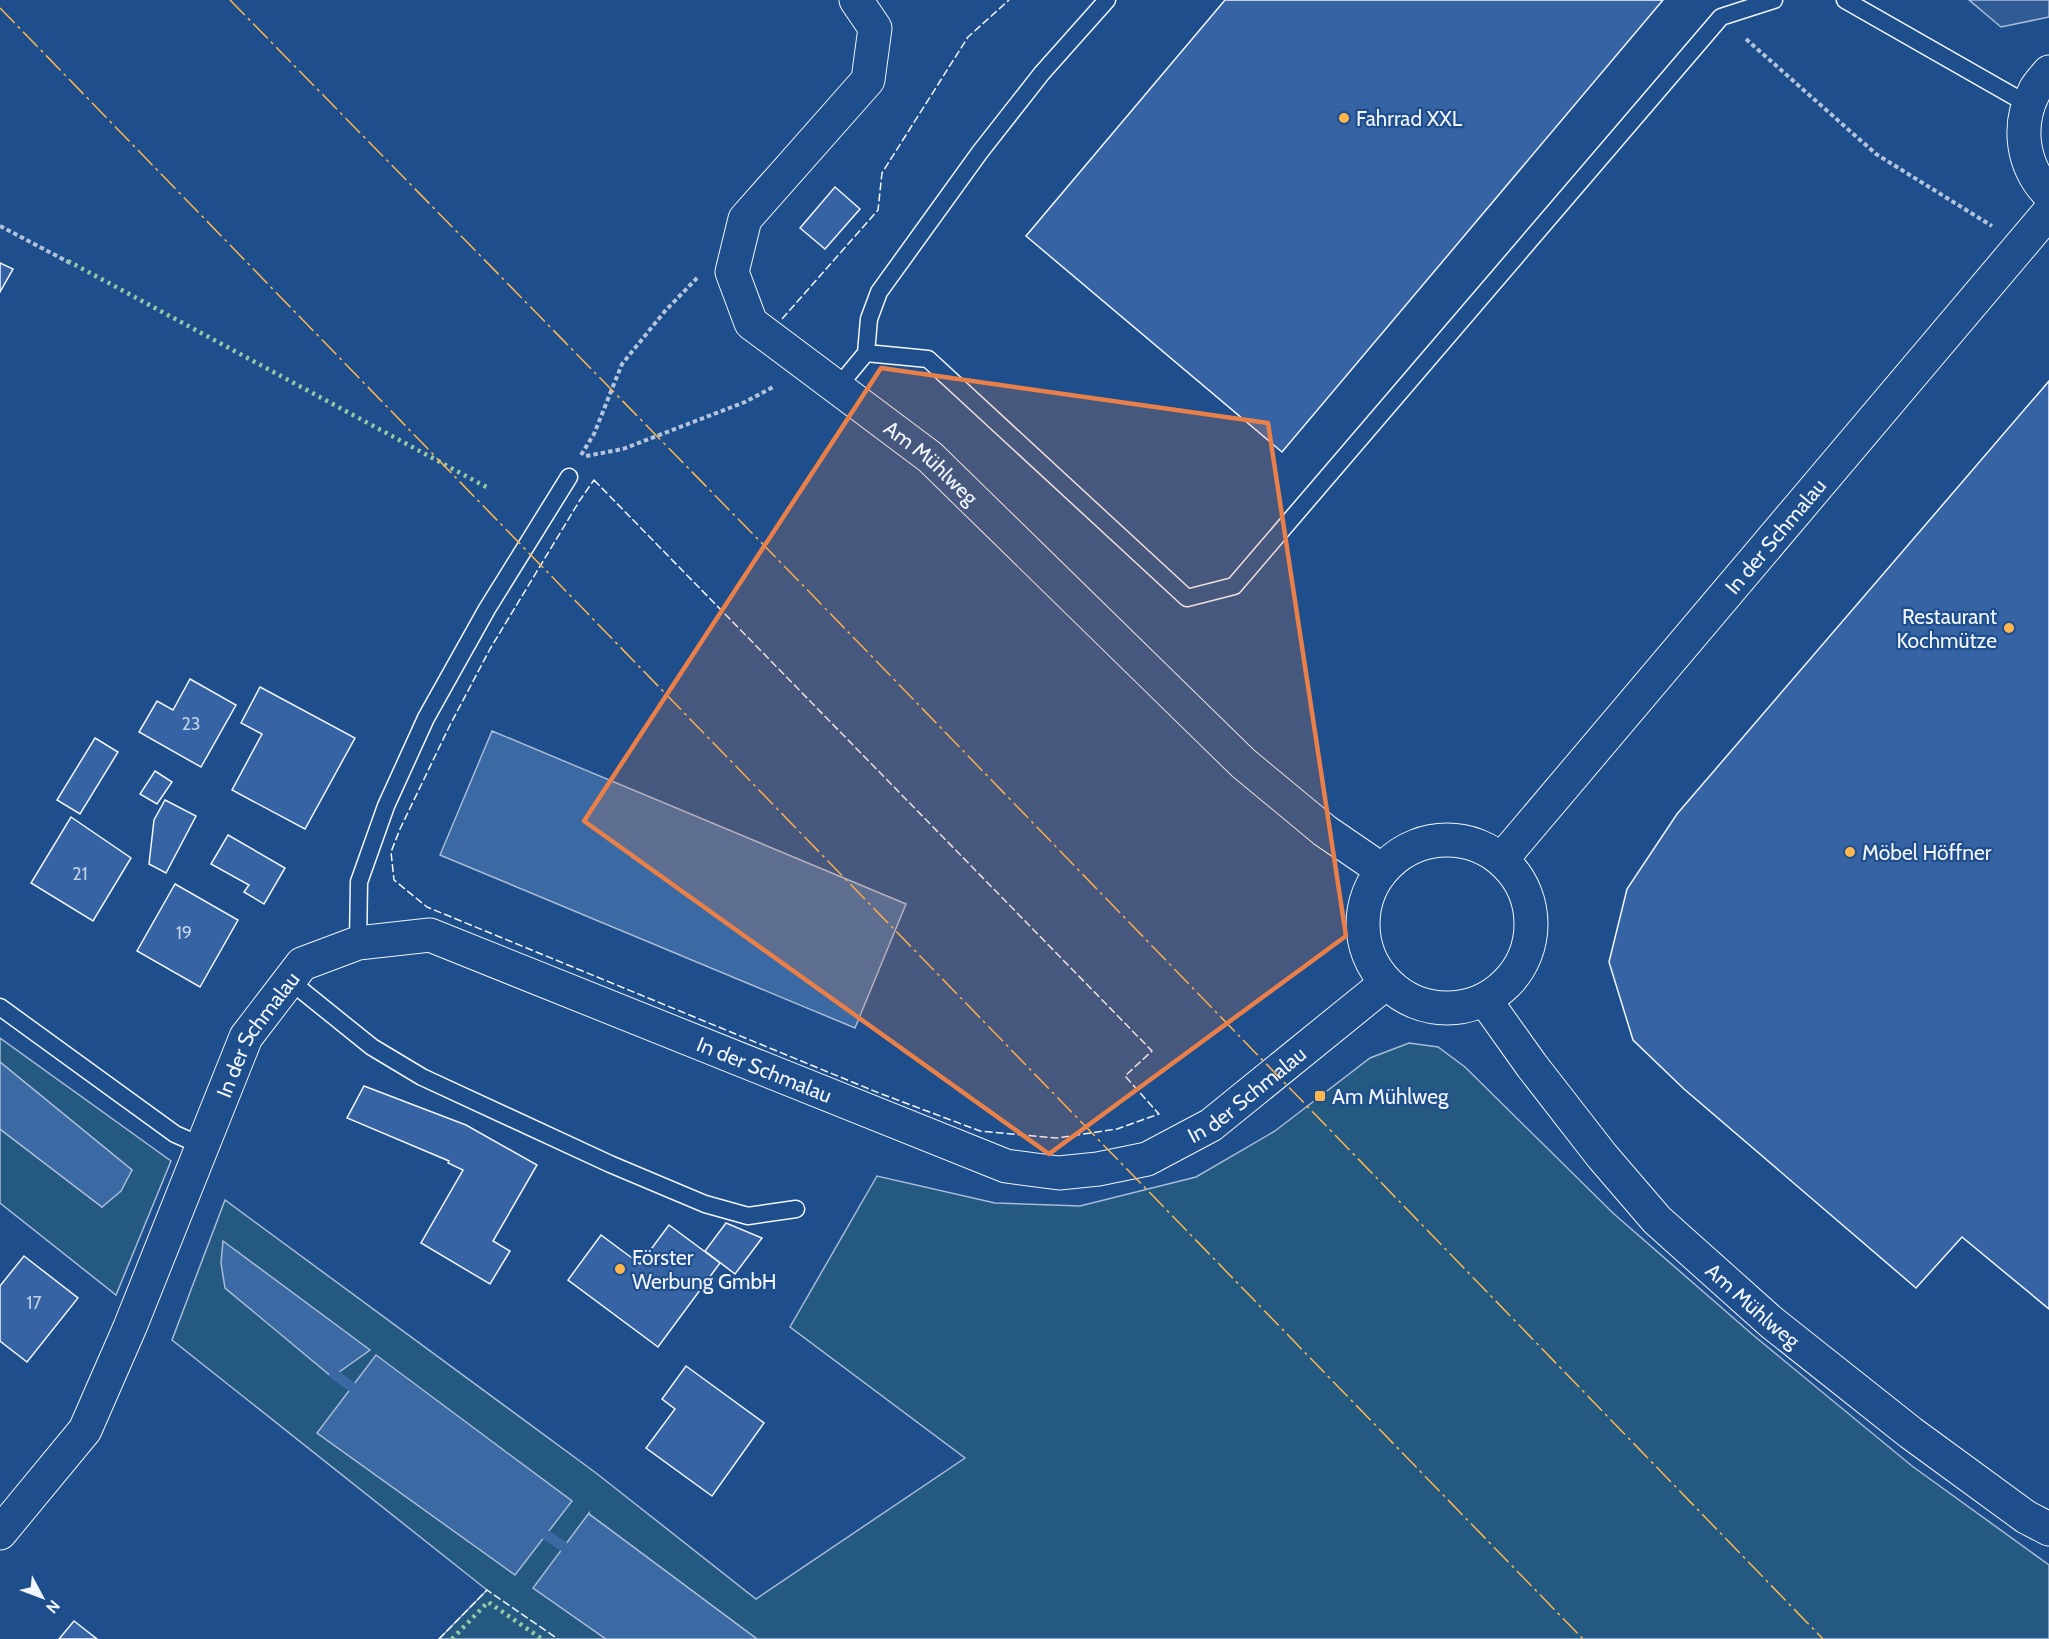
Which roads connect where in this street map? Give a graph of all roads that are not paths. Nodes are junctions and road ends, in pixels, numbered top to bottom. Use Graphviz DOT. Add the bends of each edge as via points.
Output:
graph roads {
  1 [pos="856,0"];
  2 [pos="1107,0"];
  3 [pos="1774,0"];
  4 [pos="1845,0"];
  5 [pos="2049,72"];
  6 [pos="2028,105"];
  7 [pos="2049,194"];
  8 [pos="2049,212"];
  9 [pos="867,353"];
  10 [pos="837,388"];
  11 [pos="569,477"];
  12 [pos="1502,859"];
  13 [pos="1382,870"];
  14 [pos="358,943"];
  15 [pos="290,981"];
  16 [pos="1386,983"];
  17 [pos="1485,1000"];
  18 [pos="0,1007"];
  19 [pos="202,1146"];
  20 [pos="796,1209"];
  21 [pos="2049,1529"];
  22 [pos="0,1533"];
  1 -- 10 [label="street, Am Mühlweg" via="875,28 868,80 746,219 732,272 751,323"];
  2 -- 9 [label="lane" via="1042,73 980,152 879,292 869,319"];
  3 -- 9 [label="lane" via="1721,17 1234,586 1187,598 928,359"];
  4 -- 6 [label="lane"];
  5 -- 6 [label="street"];
  6 -- 7 [label="street" via="2023,138 2028,163"];
  8 -- 12 [label="street, In der Schmalau"];
  9 -- 10 [label="lane"];
  10 -- 13 [label="street, Am Mühlweg" via="930,457 1243,763 1325,831"];
  11 -- 14 [label="lane" via="437,698 386,806 359,882"];
  12 -- 13 [label="street" via="1479,845 1436,840 1401,852"];
  12 -- 17 [label="street" via="1520,880 1531,906 1532,934 1524,961 1508,984"];
  13 -- 16 [label="street" via="1369,891 1362,915 1364,940 1372,963"];
  14 -- 15 [label="street, In der Schmalau" via="302,964"];
  14 -- 16 [label="street, In der Schmalau" via="430,935 1006,1166 1059,1173 1148,1158 1211,1125"];
  15 -- 19 [label="street, In der Schmalau" via="246,1037"];
  15 -- 20 [label="lane" via="372,1047 422,1077 590,1154 705,1204 748,1216"];
  16 -- 17 [label="street" via="1408,999 1432,1007 1459,1008"];
  17 -- 21 [label="street, Am Mühlweg" via="1602,1156 1657,1220 1771,1322 1911,1433"];
  18 -- 19 [label="lane" via="175,1134"];
  19 -- 22 [label="street, In der Schmalau" via="85,1430"];
}
